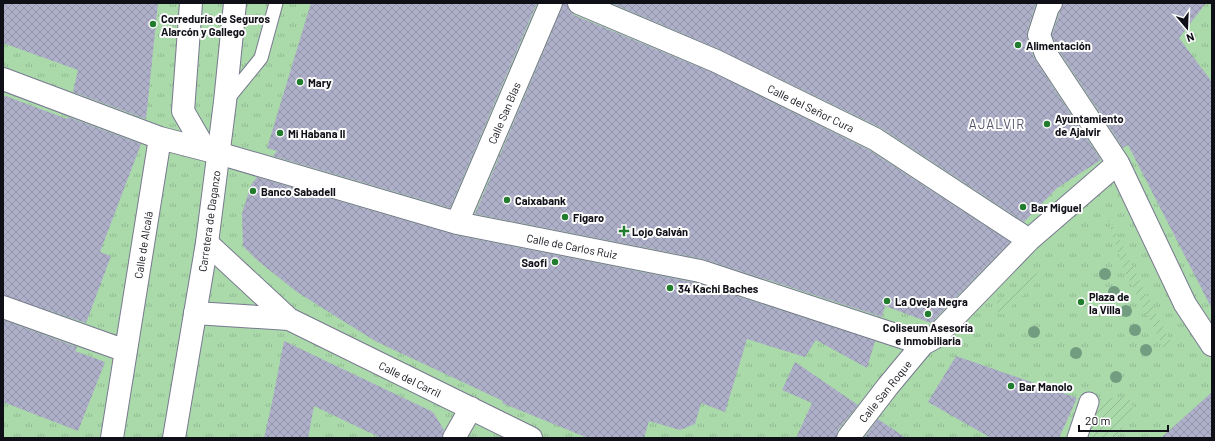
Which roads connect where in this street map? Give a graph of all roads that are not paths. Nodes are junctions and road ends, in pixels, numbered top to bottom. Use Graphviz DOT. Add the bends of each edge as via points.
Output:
graph roads {
  1 [pos="192,3"];
  2 [pos="235,3"];
  3 [pos="276,3"];
  4 [pos="551,3"];
  5 [pos="579,3"];
  6 [pos="1051,3"];
  7 [pos="3,79"];
  8 [pos="225,102"];
  9 [pos="160,138"];
  10 [pos="212,151"];
  11 [pos="1118,162"];
  12 [pos="457,223"];
  13 [pos="1029,240"];
  14 [pos="207,243"];
  15 [pos="3,307"];
  16 [pos="195,313"];
  17 [pos="289,319"];
  18 [pos="923,344"];
  19 [pos="1212,345"];
  20 [pos="126,351"];
  21 [pos="1089,402"];
  22 [pos="471,408"];
  23 [pos="112,438"];
  24 [pos="174,438"];
  25 [pos="454,438"];
  26 [pos="532,438"];
  27 [pos="848,438"];
  28 [pos="1077,438"];
  1 -- 10 [label="street" via="183,111"];
  2 -- 8 [label="street, Carretera de Daganzo"];
  3 -- 8 [label="lane" via="261,58"];
  4 -- 12 [label="street, Calle San Blas"];
  5 -- 13 [label="street, Calle del Señor Cura" via="716,61 876,139"];
  6 -- 11 [label="street" via="1039,35 1046,54"];
  7 -- 9 [label="street"];
  8 -- 10 [label="street, Carretera de Daganzo"];
  9 -- 10 [label="street"];
  9 -- 20 [label="street, Calle de Alcalá"];
  10 -- 12 [label="street, Calle de Carlos Ruiz"];
  10 -- 14 [label="street, Carretera de Daganzo"];
  11 -- 13 [label="street"];
  11 -- 19 [label="street" via="1185,304"];
  12 -- 18 [label="street, Calle de Carlos Ruiz" via="700,271"];
  13 -- 18 [label="street" via="934,338"];
  14 -- 16 [label="street, Carretera de Daganzo"];
  14 -- 17 [label="street, Calle del Carril"];
  15 -- 20 [label="street"];
  16 -- 17 [label="street, Calle del Carril"];
  16 -- 24 [label="street, Carretera de Daganzo"];
  17 -- 22 [label="street, Calle del Carril"];
  18 -- 27 [label="street, Calle San Roque"];
  20 -- 23 [label="street, Calle de Alcalá"];
  21 -- 28 [label="street"];
  22 -- 25 [label="street"];
  22 -- 26 [label="street, Calle del Carril"];
}
